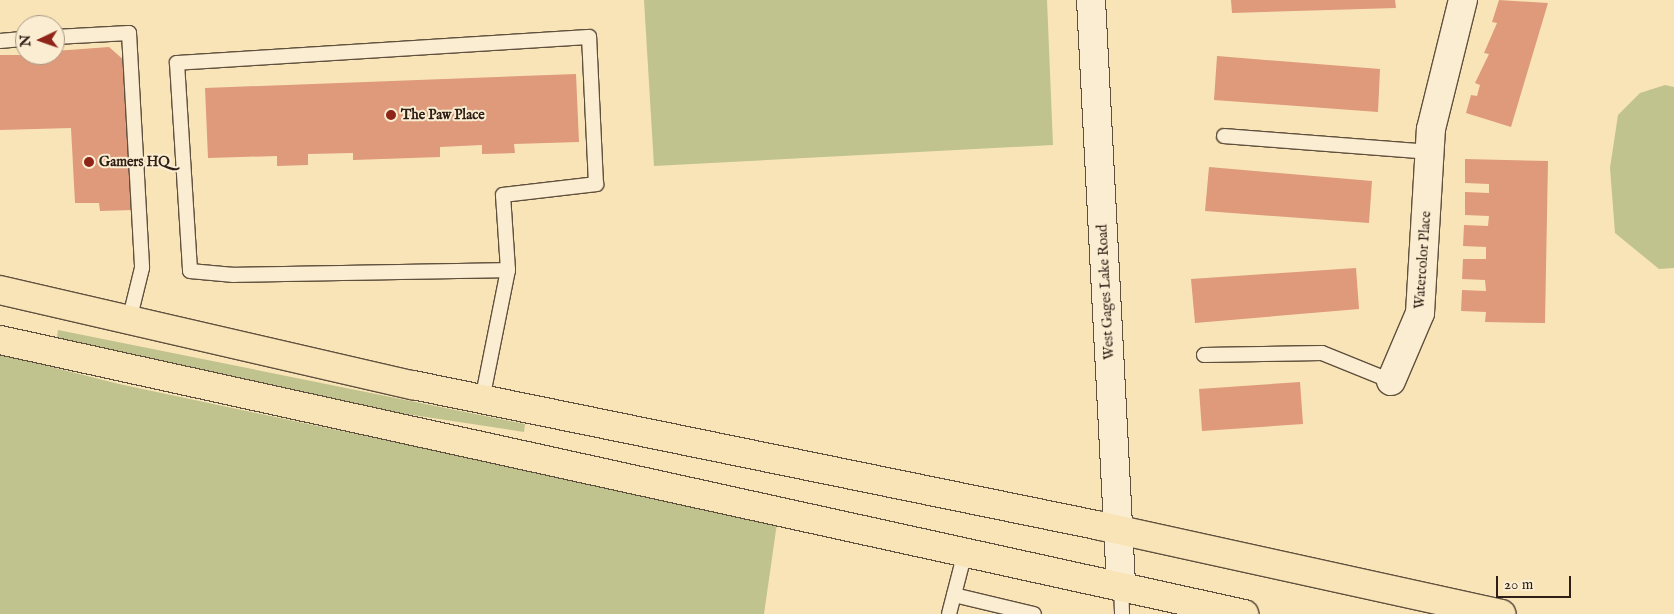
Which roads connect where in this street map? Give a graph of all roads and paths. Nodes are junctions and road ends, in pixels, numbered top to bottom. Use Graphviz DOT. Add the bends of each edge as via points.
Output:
graph roads {
  1 [pos="1092,0"];
  2 [pos="1463,0"];
  3 [pos="65,36"];
  4 [pos="15,40"];
  5 [pos="0,41"];
  6 [pos="1224,136"];
  7 [pos="1430,152"];
  8 [pos="508,270"];
  9 [pos="0,290"];
  10 [pos="129,321"];
  11 [pos="0,340"];
  12 [pos="1204,356"];
  13 [pos="1391,381"];
  14 [pos="482,400"];
  15 [pos="1119,530"];
  16 [pos="965,552"];
  17 [pos="1121,584"];
  18 [pos="954,595"];
  19 [pos="949,614"];
  20 [pos="1034,614"];
  21 [pos="1122,614"];
  22 [pos="1244,614"];
  23 [pos="1501,614"];
  1 -- 15 [label="street, West Gages Lake Road"];
  2 -- 7 [label="street, Watercolor Place" via="1431,129"];
  3 -- 10 [label="lane" via="129,33 142,268"];
  4 -- 5 [label="lane"];
  6 -- 7 [label="lane"];
  7 -- 13 [label="street, Watercolor Place" via="1420,313"];
  8 -- 8 [label="lane" via="503,195 596,184 589,37 177,63 190,271 234,275"];
  8 -- 14 [label="lane"];
  9 -- 10 [label="main road"];
  10 -- 14 [label="main road"];
  11 -- 16 [label="main road"];
  12 -- 13 [label="lane, Watercolor Place" via="1322,353"];
  14 -- 15 [label="main road"];
  15 -- 17 [label="street, West Gages Lake Road"];
  15 -- 23 [label="main road"];
  16 -- 17 [label="main road"];
  16 -- 18 [label="lane"];
  17 -- 21 [label="lane"];
  17 -- 22 [label="main road"];
  18 -- 19 [label="lane"];
  18 -- 20 [label="lane"];
}
